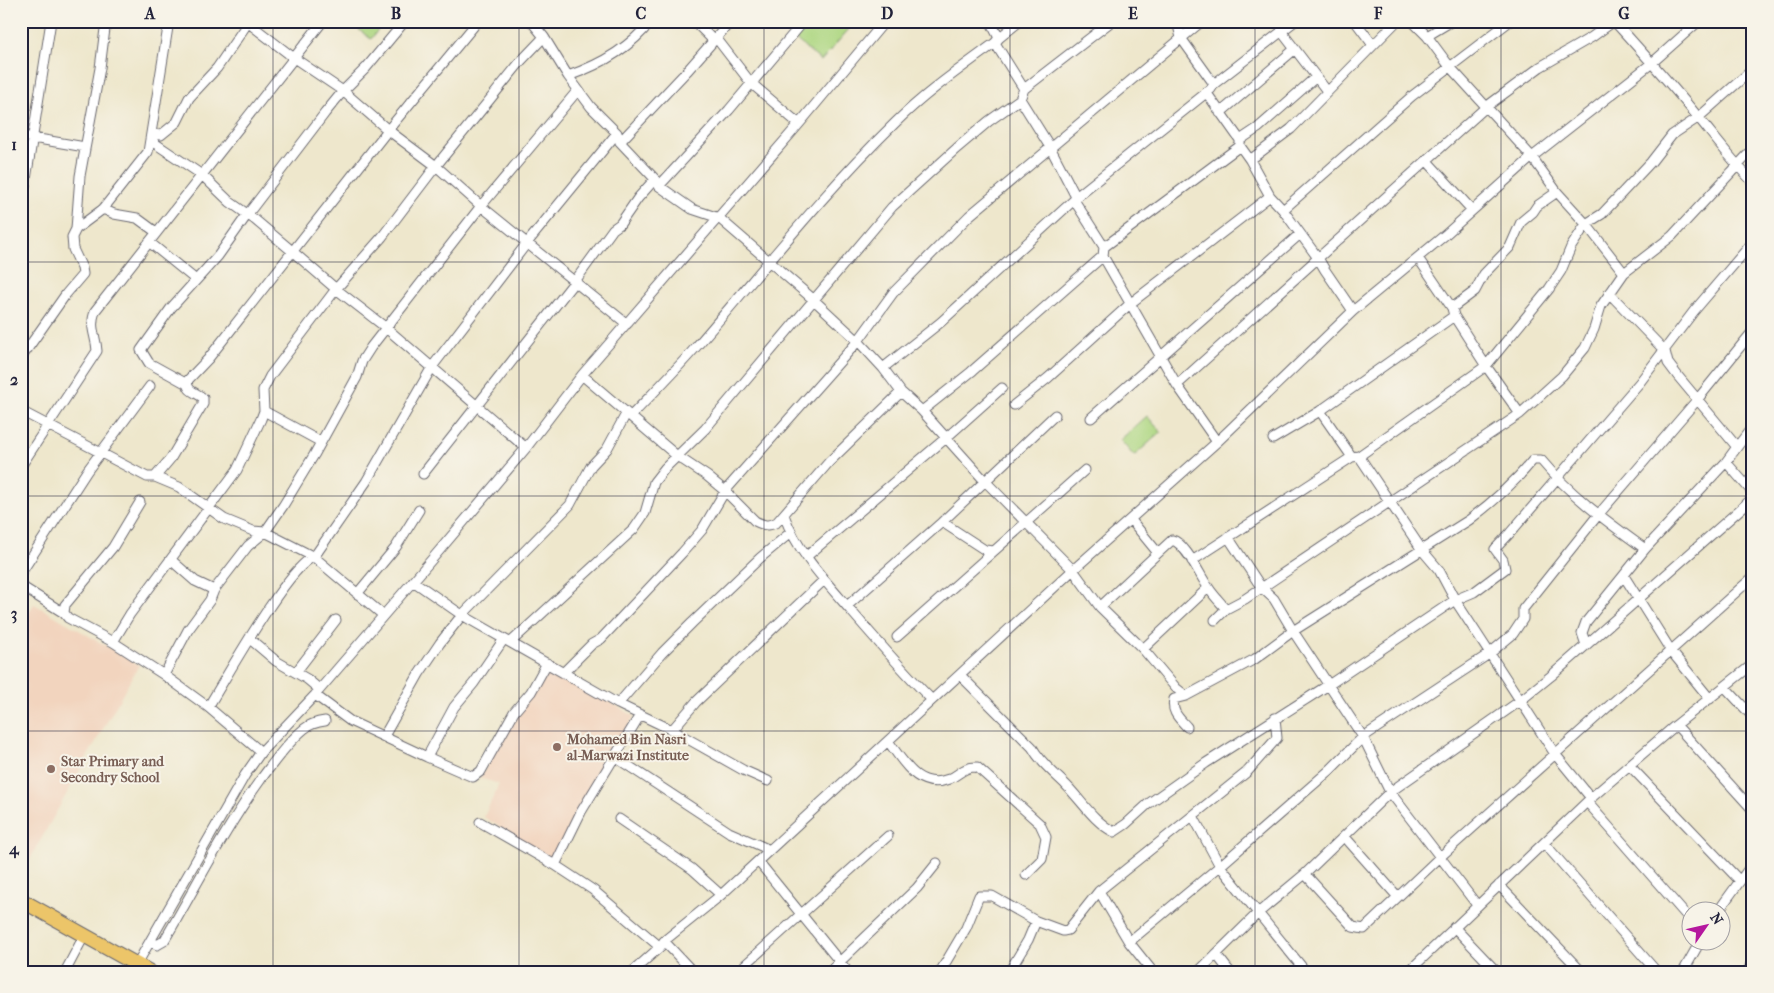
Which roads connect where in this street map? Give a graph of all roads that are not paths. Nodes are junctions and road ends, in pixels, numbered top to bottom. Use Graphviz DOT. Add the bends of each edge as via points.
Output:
graph roads {
  1 [pos="51,21"];
  2 [pos="106,21"];
  3 [pos="169,21"];
  4 [pos="323,21"];
  5 [pos="405,21"];
  6 [pos="478,21"];
  7 [pos="531,21"];
  8 [pos="651,21"];
  9 [pos="694,21"];
  10 [pos="731,21"];
  11 [pos="804,21"];
  12 [pos="885,21"];
  13 [pos="990,21"];
  14 [pos="1020,21"];
  15 [pos="1112,21"];
  16 [pos="1177,21"];
  17 [pos="1202,21"];
  18 [pos="1295,21"];
  19 [pos="1355,21"];
  20 [pos="1398,21"];
  21 [pos="1412,21"];
  22 [pos="1452,21"];
  23 [pos="1510,21"];
  24 [pos="1614,21"];
  25 [pos="1699,21"];
  26 [pos="248,22"];
  27 [pos="1281,31"];
  28 [pos="1427,36"];
  29 [pos="544,37"];
  30 [pos="1181,38"];
  31 [pos="715,39"];
  32 [pos="997,40"];
  33 [pos="1373,45"];
  34 [pos="1295,49"];
  35 [pos="294,58"];
  36 [pos="1652,63"];
  37 [pos="1450,67"];
  38 [pos="1753,69"];
  39 [pos="568,76"];
  40 [pos="1316,77"];
  41 [pos="751,83"];
  42 [pos="1214,84"];
  43 [pos="578,90"];
  44 [pos="1024,90"];
  45 [pos="343,91"];
  46 [pos="1327,91"];
  47 [pos="1206,92"];
  48 [pos="1020,99"];
  49 [pos="1486,107"];
  50 [pos="1220,113"];
  51 [pos="1699,117"];
  52 [pos="799,124"];
  53 [pos="388,130"];
  54 [pos="21,136"];
  55 [pos="32,137"];
  56 [pos="151,137"];
  57 [pos="618,138"];
  58 [pos="1240,143"];
  59 [pos="86,147"];
  60 [pos="1050,147"];
  61 [pos="1753,149"];
  62 [pos="1532,157"];
  63 [pos="1250,160"];
  64 [pos="1427,161"];
  65 [pos="1736,165"];
  66 [pos="436,166"];
  67 [pos="202,175"];
  68 [pos="657,182"];
  69 [pos="1753,182"];
  70 [pos="1557,192"];
  71 [pos="1270,196"];
  72 [pos="1075,199"];
  73 [pos="481,206"];
  74 [pos="103,209"];
  75 [pos="1283,210"];
  76 [pos="1472,210"];
  77 [pos="21,211"];
  78 [pos="246,215"];
  79 [pos="718,218"];
  80 [pos="1586,224"];
  81 [pos="76,229"];
  82 [pos="156,232"];
  83 [pos="1300,234"];
  84 [pos="149,242"];
  85 [pos="1753,242"];
  86 [pos="527,243"];
  87 [pos="292,251"];
  88 [pos="1103,251"];
  89 [pos="1318,258"];
  90 [pos="1418,258"];
  91 [pos="770,261"];
  92 [pos="1624,273"];
  93 [pos="196,280"];
  94 [pos="574,281"];
  95 [pos="336,289"];
  96 [pos="1609,293"];
  97 [pos="814,300"];
  98 [pos="1131,303"];
  99 [pos="1353,311"];
  100 [pos="1453,312"];
  101 [pos="627,324"];
  102 [pos="386,327"];
  103 [pos="1753,331"];
  104 [pos="858,341"];
  105 [pos="1664,351"];
  106 [pos="1162,356"];
  107 [pos="21,358"];
  108 [pos="1486,366"];
  109 [pos="432,367"];
  110 [pos="883,368"];
  111 [pos="582,375"];
  112 [pos="187,384"];
  113 [pos="1177,385"];
  114 [pos="150,386"];
  115 [pos="1002,388"];
  116 [pos="901,392"];
  117 [pos="1698,400"];
  118 [pos="1014,405"];
  119 [pos="477,406"];
  120 [pos="264,410"];
  121 [pos="21,411"];
  122 [pos="922,411"];
  123 [pos="1320,411"];
  124 [pos="1520,414"];
  125 [pos="629,415"];
  126 [pos="1055,415"];
  127 [pos="1091,418"];
  128 [pos="49,425"];
  129 [pos="1753,426"];
  130 [pos="946,438"];
  131 [pos="1273,439"];
  132 [pos="321,442"];
  133 [pos="1217,442"];
  134 [pos="526,448"];
  135 [pos="1736,448"];
  136 [pos="101,452"];
  137 [pos="677,456"];
  138 [pos="1356,456"];
  139 [pos="1726,462"];
  140 [pos="21,466"];
  141 [pos="1085,470"];
  142 [pos="422,474"];
  143 [pos="156,477"];
  144 [pos="1556,478"];
  145 [pos="984,480"];
  146 [pos="724,491"];
  147 [pos="1753,493"];
  148 [pos="1753,498"];
  149 [pos="140,502"];
  150 [pos="1389,502"];
  151 [pos="209,509"];
  152 [pos="420,510"];
  153 [pos="784,515"];
  154 [pos="1598,515"];
  155 [pos="1131,520"];
  156 [pos="942,522"];
  157 [pos="1025,523"];
  158 [pos="265,532"];
  159 [pos="790,533"];
  160 [pos="1228,537"];
  161 [pos="1645,549"];
  162 [pos="1422,550"];
  163 [pos="994,551"];
  164 [pos="1158,553"];
  165 [pos="807,556"];
  166 [pos="314,557"];
  167 [pos="171,560"];
  168 [pos="1192,561"];
  169 [pos="1074,570"];
  170 [pos="21,573"];
  171 [pos="1624,576"];
  172 [pos="1753,577"];
  173 [pos="824,580"];
  174 [pos="413,581"];
  175 [pos="21,586"];
  176 [pos="1262,587"];
  177 [pos="1208,588"];
  178 [pos="214,590"];
  179 [pos="357,594"];
  180 [pos="1639,598"];
  181 [pos="1455,600"];
  182 [pos="847,606"];
  183 [pos="1100,607"];
  184 [pos="1226,609"];
  185 [pos="64,613"];
  186 [pos="383,615"];
  187 [pos="462,615"];
  188 [pos="336,620"];
  189 [pos="1215,620"];
  190 [pos="1293,631"];
  191 [pos="897,637"];
  192 [pos="250,639"];
  193 [pos="508,641"];
  194 [pos="113,642"];
  195 [pos="1586,645"];
  196 [pos="1143,649"];
  197 [pos="1672,651"];
  198 [pos="1489,654"];
  199 [pos="548,663"];
  200 [pos="1753,664"];
  201 [pos="296,672"];
  202 [pos="564,672"];
  203 [pos="164,675"];
  204 [pos="960,675"];
  205 [pos="1330,684"];
  206 [pos="1725,687"];
  207 [pos="317,692"];
  208 [pos="1186,696"];
  209 [pos="1710,699"];
  210 [pos="932,700"];
  211 [pos="1520,701"];
  212 [pos="618,704"];
  213 [pos="208,708"];
  214 [pos="640,715"];
  215 [pos="1275,718"];
  216 [pos="1753,718"];
  217 [pos="325,721"];
  218 [pos="1676,725"];
  219 [pos="1186,727"];
  220 [pos="672,730"];
  221 [pos="384,736"];
  222 [pos="1363,737"];
  223 [pos="888,741"];
  224 [pos="261,752"];
  225 [pos="1555,754"];
  226 [pos="426,757"];
  227 [pos="615,757"];
  228 [pos="1630,766"];
  229 [pos="768,782"];
  230 [pos="1390,792"];
  231 [pos="1589,801"];
  232 [pos="1753,810"];
  233 [pos="1193,816"];
  234 [pos="618,819"];
  235 [pos="480,822"];
  236 [pos="888,836"];
  237 [pos="1344,836"];
  238 [pos="1544,843"];
  239 [pos="770,850"];
  240 [pos="1440,858"];
  241 [pos="758,861"];
  242 [pos="937,863"];
  243 [pos="1753,863"];
  244 [pos="554,865"];
  245 [pos="1220,866"];
  246 [pos="1305,874"];
  247 [pos="1026,875"];
  248 [pos="1740,881"];
  249 [pos="1499,885"];
  250 [pos="1099,891"];
  251 [pos="721,895"];
  252 [pos="1398,897"];
  253 [pos="21,900"];
  254 [pos="1726,900"];
  255 [pos="1477,905"];
  256 [pos="1682,910"];
  257 [pos="1258,913"];
  258 [pos="802,914"];
  259 [pos="1036,921"];
  260 [pos="1454,927"];
  261 [pos="84,936"];
  262 [pos="151,941"];
  263 [pos="1129,942"];
  264 [pos="662,944"];
  265 [pos="1696,950"];
  266 [pos="1216,954"];
  267 [pos="1753,958"];
  268 [pos="839,960"];
  269 [pos="138,964"];
  270 [pos="1413,970"];
  271 [pos="65,972"];
  272 [pos="150,972"];
  273 [pos="632,972"];
  274 [pos="693,972"];
  275 [pos="737,972"];
  276 [pos="829,972"];
  277 [pos="848,972"];
  278 [pos="940,972"];
  279 [pos="1009,972"];
  280 [pos="1153,972"];
  281 [pos="1198,972"];
  282 [pos="1230,972"];
  283 [pos="1306,972"];
  284 [pos="1498,972"];
  285 [pos="1582,972"];
  286 [pos="1657,972"];
  287 [pos="1683,972"];
  288 [pos="1748,972"];
  1 -- 55 [label="street"];
  2 -- 59 [label="street"];
  3 -- 56 [label="street"];
  4 -- 35 [label="street"];
  5 -- 45 [label="street"];
  6 -- 53 [label="street"];
  7 -- 29 [label="street"];
  8 -- 39 [label="street" via="623,49 588,69"];
  9 -- 31 [label="street"];
  10 -- 31 [label="street"];
  11 -- 41 [label="street"];
  12 -- 52 [label="street"];
  13 -- 32 [label="street"];
  14 -- 32 [label="street"];
  15 -- 44 [label="street"];
  16 -- 30 [label="street"];
  17 -- 30 [label="street"];
  18 -- 27 [label="street"];
  19 -- 33 [label="street"];
  20 -- 33 [label="street"];
  21 -- 28 [label="street"];
  22 -- 28 [label="street"];
  23 -- 37 [label="street"];
  24 -- 36 [label="street"];
  24 -- 49 [label="street" via="1540,67"];
  25 -- 36 [label="street"];
  26 -- 35 [label="street"];
  26 -- 56 [label="street" via="217,68 189,98 178,122 160,135"];
  27 -- 34 [label="street"];
  27 -- 42 [label="street"];
  28 -- 37 [label="street"];
  29 -- 39 [label="street"];
  29 -- 66 [label="street"];
  30 -- 42 [label="street"];
  30 -- 60 [label="street"];
  31 -- 41 [label="street"];
  31 -- 57 [label="street"];
  32 -- 44 [label="street"];
  32 -- 91 [label="street" via="895,122"];
  33 -- 46 [label="street"];
  34 -- 40 [label="street"];
  34 -- 50 [label="street"];
  35 -- 45 [label="street"];
  35 -- 67 [label="street"];
  36 -- 51 [label="street"];
  36 -- 62 [label="street"];
  37 -- 49 [label="street"];
  37 -- 75 [label="street" via="1412,96"];
  38 -- 51 [label="street"];
  39 -- 43 [label="street"];
  40 -- 46 [label="street"];
  40 -- 58 [label="street"];
  41 -- 52 [label="street"];
  41 -- 68 [label="street" via="729,110"];
  42 -- 47 [label="street"];
  43 -- 57 [label="street"];
  43 -- 73 [label="street"];
  44 -- 48 [label="street"];
  45 -- 53 [label="street"];
  45 -- 78 [label="street"];
  46 -- 63 [label="street" via="1291,129"];
  47 -- 50 [label="street"];
  47 -- 72 [label="street"];
  48 -- 60 [label="street"];
  48 -- 97 [label="street" via="957,148 892,207"];
  49 -- 62 [label="street"];
  49 -- 64 [label="street"];
  50 -- 58 [label="street"];
  51 -- 65 [label="street"];
  51 -- 80 [label="street" via="1672,136 1602,214"];
  52 -- 79 [label="street"];
  53 -- 66 [label="street"];
  53 -- 87 [label="street"];
  54 -- 55 [label="street"];
  55 -- 59 [label="street"];
  55 -- 77 [label="street"];
  56 -- 67 [label="street"];
  56 -- 74 [label="street" via="148,152"];
  57 -- 68 [label="street"];
  57 -- 86 [label="street"];
  58 -- 63 [label="street"];
  58 -- 88 [label="street"];
  59 -- 81 [label="street"];
  60 -- 72 [label="street"];
  60 -- 104 [label="street" via="948,236 893,293"];
  61 -- 65 [label="street"];
  62 -- 70 [label="street"];
  62 -- 76 [label="street"];
  63 -- 71 [label="street"];
  64 -- 76 [label="street"];
  64 -- 89 [label="street"];
  65 -- 69 [label="street"];
  65 -- 92 [label="street" via="1672,236"];
  66 -- 73 [label="street"];
  66 -- 95 [label="street" via="382,237"];
  67 -- 78 [label="street"];
  67 -- 82 [label="street"];
  68 -- 79 [label="street" via="692,209"];
  68 -- 94 [label="street" via="638,198 620,224 612,229"];
  70 -- 80 [label="street"];
  70 -- 100 [label="street" via="1522,222 1510,247 1487,270 1475,291"];
  71 -- 75 [label="street"];
  71 -- 98 [label="street"];
  72 -- 88 [label="street"];
  72 -- 110 [label="street" via="941,322"];
  73 -- 86 [label="street"];
  73 -- 102 [label="street"];
  74 -- 81 [label="street"];
  74 -- 82 [label="street" via="137,218"];
  75 -- 83 [label="street"];
  76 -- 90 [label="street"];
  78 -- 87 [label="street"];
  78 -- 93 [label="street" via="218,256"];
  79 -- 91 [label="street"];
  79 -- 101 [label="street"];
  80 -- 92 [label="street"];
  80 -- 108 [label="street" via="1549,289"];
  81 -- 107 [label="street" via="72,237 83,274"];
  82 -- 84 [label="street"];
  83 -- 89 [label="street"];
  83 -- 106 [label="street"];
  84 -- 93 [label="street"];
  84 -- 128 [label="street" via="95,312 91,323 97,351"];
  85 -- 105 [label="street"];
  86 -- 94 [label="street"];
  86 -- 109 [label="street"];
  87 -- 95 [label="street"];
  87 -- 112 [label="street"];
  88 -- 98 [label="street"];
  88 -- 122 [label="street" via="971,372"];
  89 -- 99 [label="street"];
  89 -- 113 [label="street"];
  90 -- 99 [label="street"];
  90 -- 100 [label="street"];
  91 -- 97 [label="street"];
  91 -- 125 [label="street" via="695,348"];
  92 -- 96 [label="street"];
  93 -- 112 [label="street" via="141,350 149,363"];
  94 -- 101 [label="street"];
  94 -- 119 [label="street"];
  95 -- 102 [label="street"];
  95 -- 120 [label="street" via="270,376 263,390"];
  96 -- 105 [label="street"];
  96 -- 124 [label="street" via="1585,348 1562,376"];
  97 -- 104 [label="street"];
  97 -- 137 [label="street" via="705,428"];
  98 -- 106 [label="street"];
  98 -- 118 [label="street"];
  99 -- 133 [label="street"];
  100 -- 108 [label="street"];
  100 -- 123 [label="street"];
  101 -- 111 [label="street"];
  102 -- 109 [label="street"];
  102 -- 132 [label="street" via="362,361 357,377"];
  103 -- 117 [label="street"];
  104 -- 110 [label="street"];
  104 -- 146 [label="street"];
  105 -- 117 [label="street" via="1668,363"];
  105 -- 144 [label="street"];
  106 -- 113 [label="street"];
  106 -- 127 [label="street"];
  108 -- 124 [label="street"];
  108 -- 138 [label="street"];
  109 -- 119 [label="street"];
  109 -- 166 [label="street" via="366,482"];
  110 -- 116 [label="street"];
  111 -- 125 [label="street"];
  111 -- 134 [label="street"];
  112 -- 143 [label="street" via="203,398 203,404"];
  113 -- 133 [label="street"];
  114 -- 136 [label="street"];
  115 -- 130 [label="street"];
  116 -- 122 [label="street"];
  116 -- 153 [label="street" via="829,462"];
  117 -- 135 [label="street"];
  117 -- 154 [label="street"];
  119 -- 134 [label="street"];
  119 -- 142 [label="street"];
  120 -- 132 [label="street"];
  120 -- 151 [label="street" via="237,470"];
  121 -- 128 [label="street"];
  122 -- 130 [label="street"];
  123 -- 131 [label="street"];
  123 -- 138 [label="street"];
  124 -- 150 [label="street"];
  125 -- 137 [label="street"];
  125 -- 187 [label="street" via="607,449 591,466 570,505"];
  126 -- 145 [label="street"];
  128 -- 136 [label="street"];
  128 -- 140 [label="street"];
  129 -- 135 [label="street"];
  130 -- 145 [label="street"];
  130 -- 165 [label="street"];
  132 -- 158 [label="street"];
  133 -- 155 [label="street"];
  134 -- 174 [label="street"];
  135 -- 139 [label="street"];
  136 -- 143 [label="street" via="147,477"];
  136 -- 170 [label="street"];
  137 -- 146 [label="street"];
  137 -- 193 [label="street" via="654,482 646,513 634,529"];
  138 -- 150 [label="street"];
  138 -- 160 [label="street"];
  139 -- 147 [label="street"];
  139 -- 161 [label="street"];
  141 -- 157 [label="street"];
  143 -- 151 [label="street" via="179,487"];
  144 -- 154 [label="street"];
  144 -- 162 [label="street" via="1541,460 1533,460 1494,500"];
  144 -- 181 [label="street" via="1495,549 1503,560 1504,570 1474,592"];
  145 -- 156 [label="street"];
  145 -- 157 [label="street"];
  146 -- 153 [label="street" via="764,526 777,522"];
  146 -- 202 [label="street" via="702,530 682,553 601,639"];
  148 -- 180 [label="street"];
  149 -- 185 [label="street" via="113,547 65,605"];
  150 -- 162 [label="street"];
  150 -- 176 [label="street"];
  151 -- 158 [label="street" via="252,531"];
  151 -- 167 [label="street"];
  152 -- 179 [label="street" via="396,547"];
  153 -- 159 [label="street"];
  154 -- 161 [label="street"];
  154 -- 198 [label="street" via="1522,609 1523,618 1513,634"];
  155 -- 164 [label="street"];
  155 -- 169 [label="street"];
  156 -- 163 [label="street" via="985,550"];
  156 -- 182 [label="street"];
  157 -- 163 [label="street"];
  157 -- 169 [label="street"];
  158 -- 166 [label="street"];
  158 -- 178 [label="street" via="248,546"];
  159 -- 165 [label="street"];
  159 -- 212 [label="street" via="692,623"];
  160 -- 168 [label="street"];
  160 -- 176 [label="street"];
  161 -- 171 [label="street"];
  162 -- 181 [label="street" via="1439,570"];
  162 -- 190 [label="street"];
  163 -- 191 [label="street"];
  164 -- 168 [label="street" via="1174,540"];
  164 -- 183 [label="street"];
  165 -- 173 [label="street"];
  166 -- 179 [label="street"];
  166 -- 192 [label="street" via="291,577"];
  167 -- 178 [label="street" via="195,581"];
  167 -- 194 [label="street"];
  168 -- 177 [label="street"];
  169 -- 183 [label="street"];
  169 -- 204 [label="street"];
  171 -- 180 [label="street"];
  171 -- 195 [label="street" via="1586,622 1582,632"];
  172 -- 197 [label="street"];
  173 -- 182 [label="street"];
  173 -- 220 [label="street" via="696,702"];
  174 -- 186 [label="street"];
  174 -- 187 [label="street"];
  175 -- 185 [label="street"];
  176 -- 184 [label="street"];
  176 -- 190 [label="street" via="1274,599"];
  177 -- 184 [label="street"];
  177 -- 196 [label="street"];
  178 -- 203 [label="street"];
  179 -- 186 [label="street"];
  180 -- 195 [label="street"];
  180 -- 197 [label="street"];
  181 -- 198 [label="street"];
  181 -- 205 [label="street"];
  182 -- 210 [label="street"];
  183 -- 196 [label="street"];
  184 -- 189 [label="street"];
  185 -- 194 [label="street"];
  186 -- 207 [label="street"];
  187 -- 193 [label="street"];
  187 -- 221 [label="street" via="419,674"];
  188 -- 201 [label="street"];
  190 -- 205 [label="street"];
  190 -- 208 [label="street" via="1255,659"];
  192 -- 201 [label="street"];
  192 -- 213 [label="street"];
  193 -- 199 [label="street"];
  193 -- 226 [label="street" via="454,707"];
  194 -- 203 [label="street"];
  195 -- 211 [label="street"];
  196 -- 208 [label="street"];
  197 -- 209 [label="street"];
  197 -- 225 [label="street"];
  198 -- 211 [label="street"];
  198 -- 222 [label="street"];
  199 -- 202 [label="street"];
  199 -- 226 [label="street" via="531,692 514,712 481,772 472,777"];
  200 -- 206 [label="street"];
  201 -- 207 [label="street"];
  202 -- 212 [label="street"];
  203 -- 213 [label="street"];
  204 -- 210 [label="street"];
  204 -- 215 [label="street" via="1032,747 1037,757 1097,819 1114,832 1148,804"];
  205 -- 215 [label="street"];
  205 -- 222 [label="street"];
  206 -- 209 [label="street"];
  206 -- 216 [label="street"];
  207 -- 221 [label="street" via="350,721"];
  207 -- 224 [label="street"];
  208 -- 219 [label="street" via="1174,699 1172,706"];
  209 -- 218 [label="street"];
  210 -- 223 [label="street"];
  211 -- 225 [label="street"];
  211 -- 230 [label="street"];
  212 -- 214 [label="street"];
  213 -- 224 [label="street"];
  214 -- 220 [label="street"];
  214 -- 227 [label="street"];
  215 -- 233 [label="street" via="1277,738 1268,749 1247,772"];
  217 -- 262 [label="street" via="304,729 278,757 251,792 164,940 157,945"];
  218 -- 228 [label="street"];
  218 -- 232 [label="street"];
  220 -- 229 [label="street"];
  221 -- 226 [label="street"];
  222 -- 230 [label="street"];
  222 -- 245 [label="street"];
  223 -- 239 [label="street"];
  223 -- 247 [label="street" via="918,778 933,782 949,779 966,767 977,767 1040,824 1046,837 1042,859"];
  224 -- 262 [label="street"];
  225 -- 231 [label="street"];
  225 -- 240 [label="street"];
  227 -- 239 [label="street" via="729,832"];
  227 -- 244 [label="street" via="581,812"];
  228 -- 231 [label="street"];
  228 -- 248 [label="street"];
  230 -- 237 [label="street"];
  230 -- 240 [label="street"];
  231 -- 238 [label="street"];
  231 -- 256 [label="street"];
  233 -- 245 [label="street"];
  233 -- 250 [label="street"];
  234 -- 251 [label="street" via="692,869"];
  235 -- 244 [label="street"];
  236 -- 258 [label="street"];
  237 -- 246 [label="street"];
  237 -- 252 [label="street"];
  238 -- 249 [label="street"];
  238 -- 286 [label="street"];
  239 -- 241 [label="street"];
  240 -- 252 [label="street"];
  240 -- 255 [label="street"];
  241 -- 251 [label="street"];
  241 -- 258 [label="street"];
  242 -- 268 [label="street" via="917,888"];
  243 -- 248 [label="street"];
  244 -- 264 [label="street" via="593,890"];
  245 -- 257 [label="street"];
  245 -- 263 [label="street"];
  246 -- 252 [label="street" via="1358,929 1364,929"];
  246 -- 257 [label="street"];
  248 -- 254 [label="street"];
  249 -- 255 [label="street"];
  249 -- 285 [label="street"];
  250 -- 259 [label="street" via="1066,931"];
  250 -- 263 [label="street"];
  251 -- 264 [label="street"];
  253 -- 261 [label="main road"];
  255 -- 260 [label="street"];
  257 -- 266 [label="street"];
  257 -- 283 [label="street"];
  258 -- 268 [label="street"];
  258 -- 275 [label="street"];
  259 -- 278 [label="street" via="992,896 979,896 966,928"];
  259 -- 279 [label="street"];
  260 -- 270 [label="street"];
  260 -- 284 [label="street"];
  261 -- 269 [label="main road"];
  261 -- 271 [label="street"];
  262 -- 269 [label="street"];
  263 -- 280 [label="street"];
  264 -- 273 [label="street"];
  264 -- 274 [label="street"];
  265 -- 287 [label="street"];
  266 -- 281 [label="street"];
  266 -- 282 [label="street"];
  267 -- 288 [label="street"];
  268 -- 276 [label="street"];
  268 -- 277 [label="street"];
  269 -- 272 [label="main road"];
}
